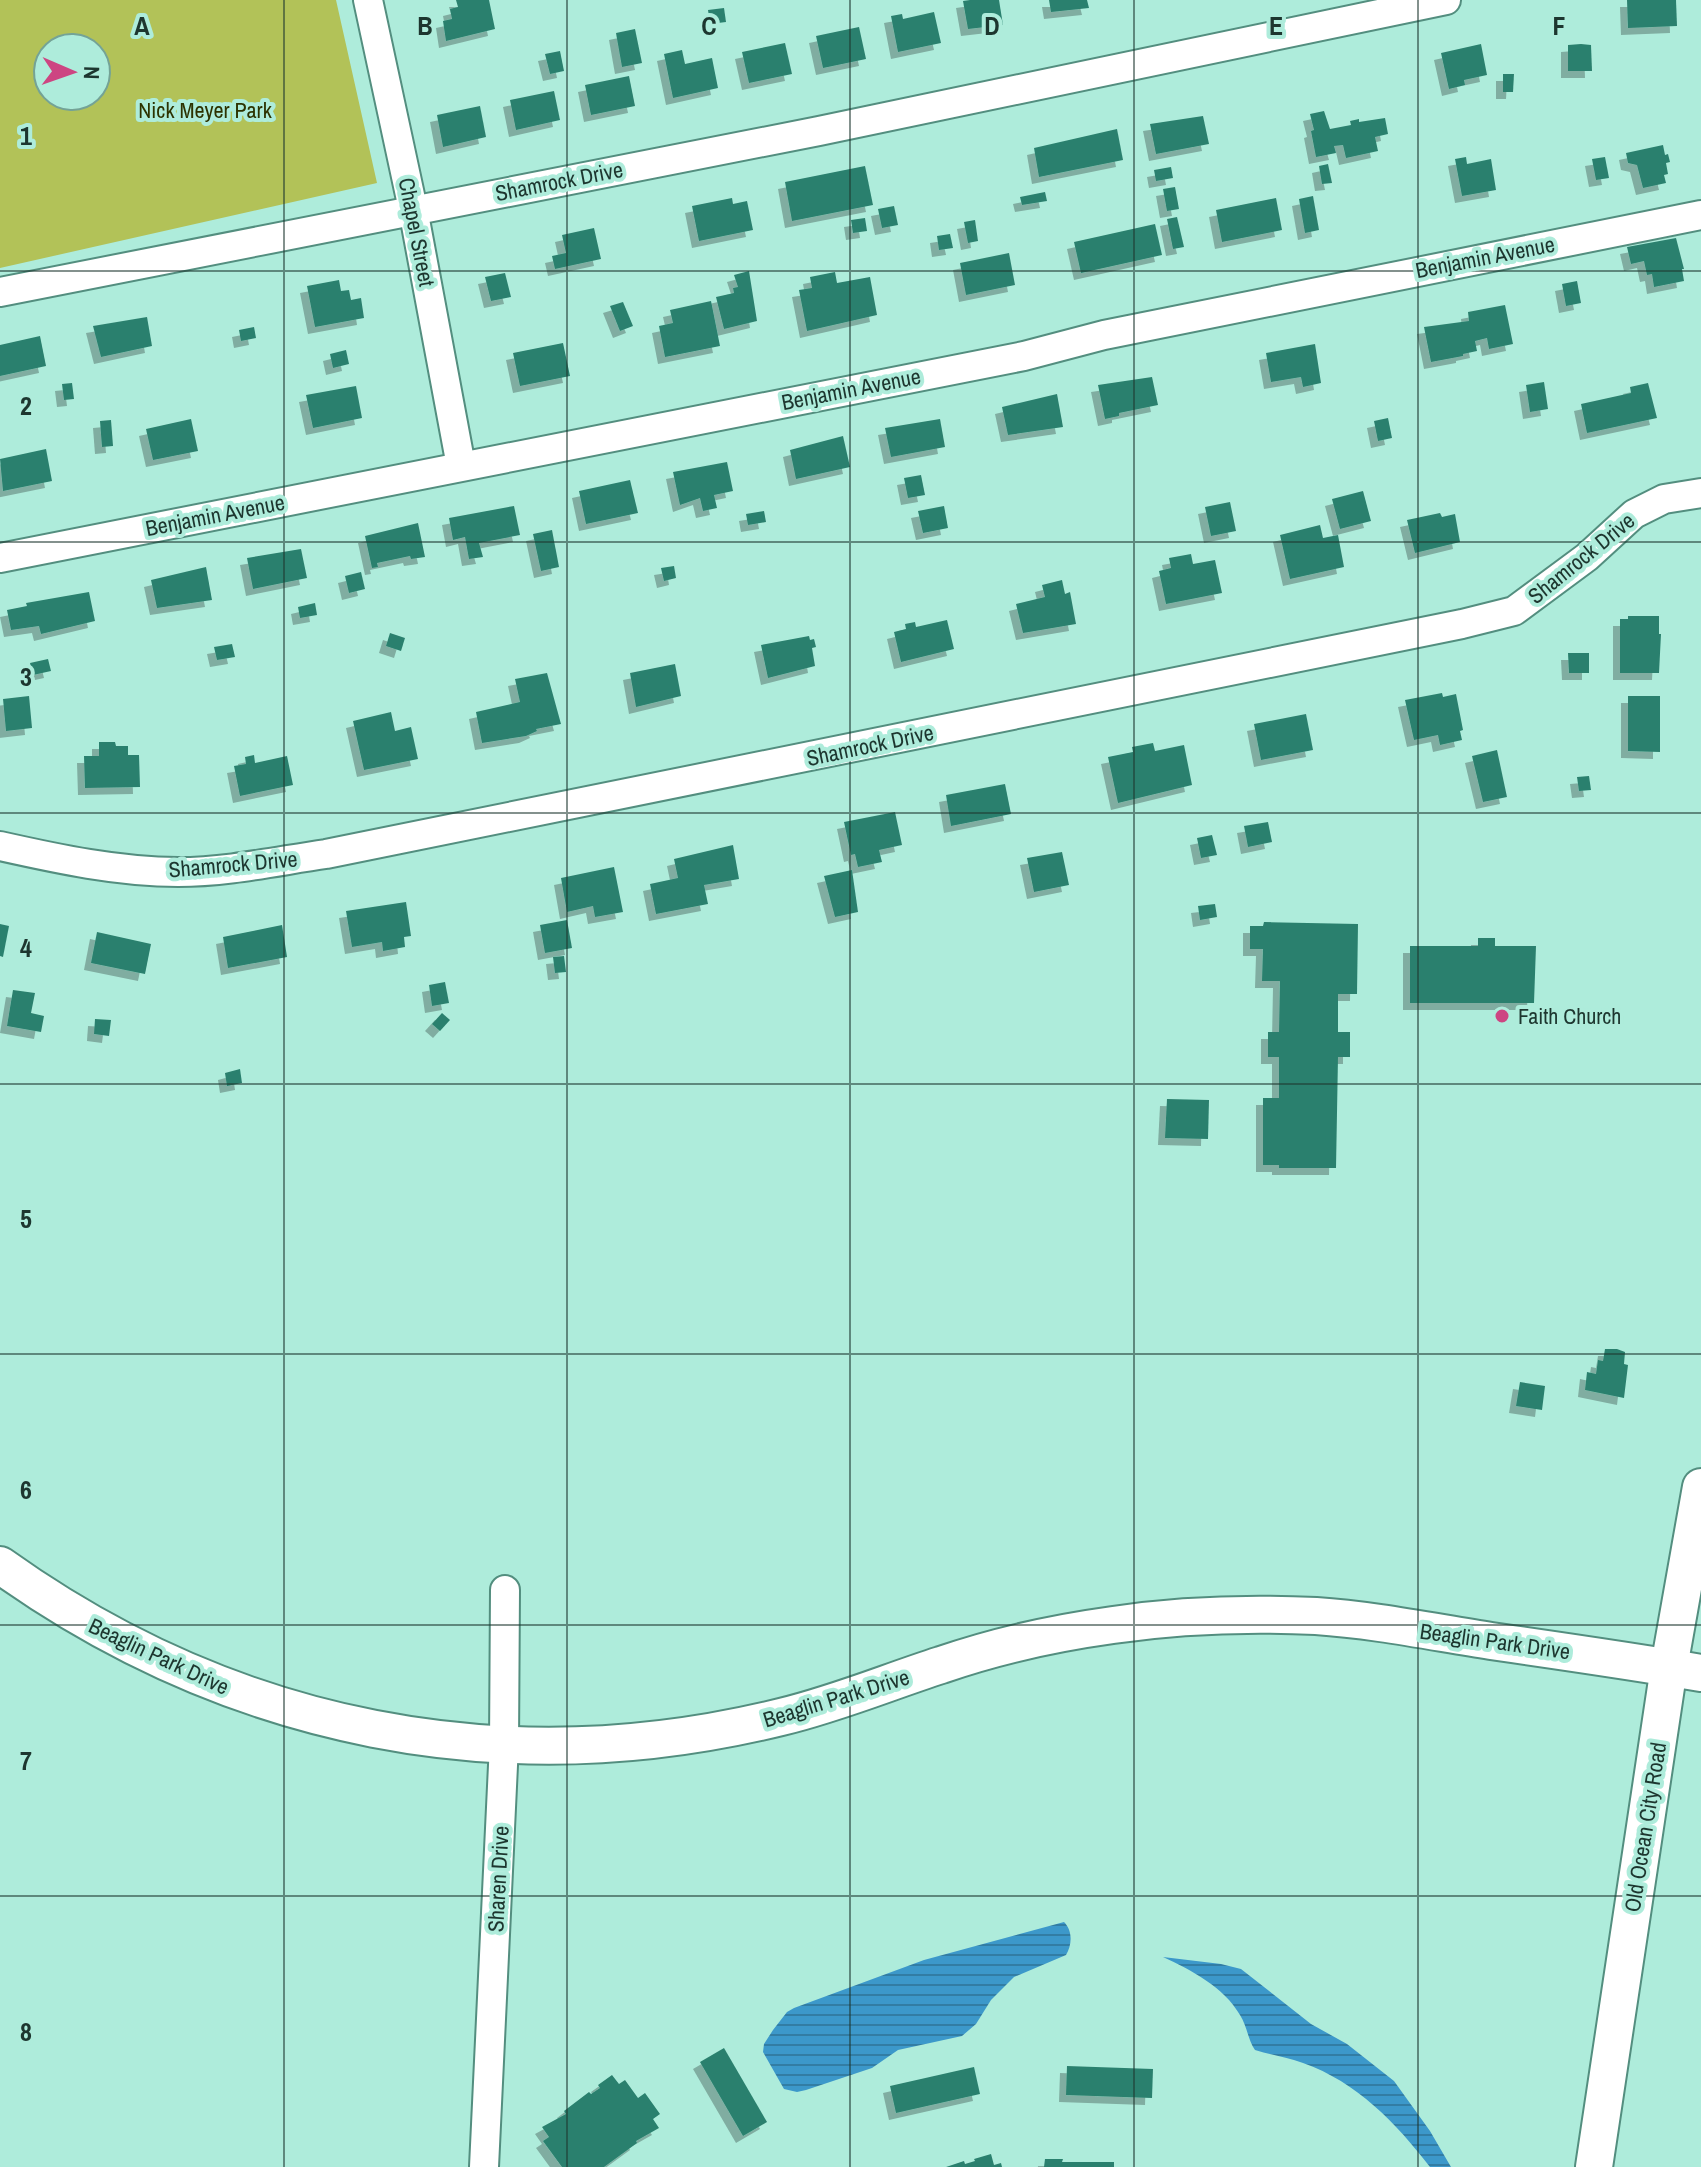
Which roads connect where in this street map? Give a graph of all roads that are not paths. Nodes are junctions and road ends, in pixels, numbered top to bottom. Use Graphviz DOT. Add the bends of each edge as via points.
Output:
graph roads {
  1 [pos="368,0"];
  2 [pos="1446,0"];
  3 [pos="413,209"];
  4 [pos="1701,215"];
  5 [pos="0,292"];
  6 [pos="461,466"];
  7 [pos="1701,493"];
  8 [pos="0,558"];
  9 [pos="0,846"];
  10 [pos="1701,1487"];
  11 [pos="0,1565"];
  12 [pos="505,1590"];
  13 [pos="1685,1670"];
  14 [pos="504,1744"];
  15 [pos="484,2167"];
  16 [pos="1594,2167"];
  1 -- 3 [label="street, Chapel Street"];
  2 -- 3 [label="street, Shamrock Drive" via="819,131"];
  3 -- 5 [label="street, Shamrock Drive"];
  3 -- 6 [label="street, Chapel Street"];
  4 -- 6 [label="street, Benjamin Avenue"];
  6 -- 8 [label="street, Benjamin Avenue"];
  7 -- 9 [label="street, Shamrock Drive" via="1664,499 1634,514 1514,611 1462,624 326,854 175,872 118,868"];
  10 -- 13 [label="main road, Old Ocean City Road"];
  11 -- 14 [label="main road, Beaglin Park Drive" via="78,1618 235,1692 373,1729"];
  12 -- 14 [label="street, Sharen Drive"];
  13 -- 14 [label="main road, Beaglin Park Drive" via="1348,1620 1202,1616 1038,1639 735,1728 628,1742"];
  13 -- 16 [label="main road, Old Ocean City Road"];
  14 -- 15 [label="street, Sharen Drive"];
}
